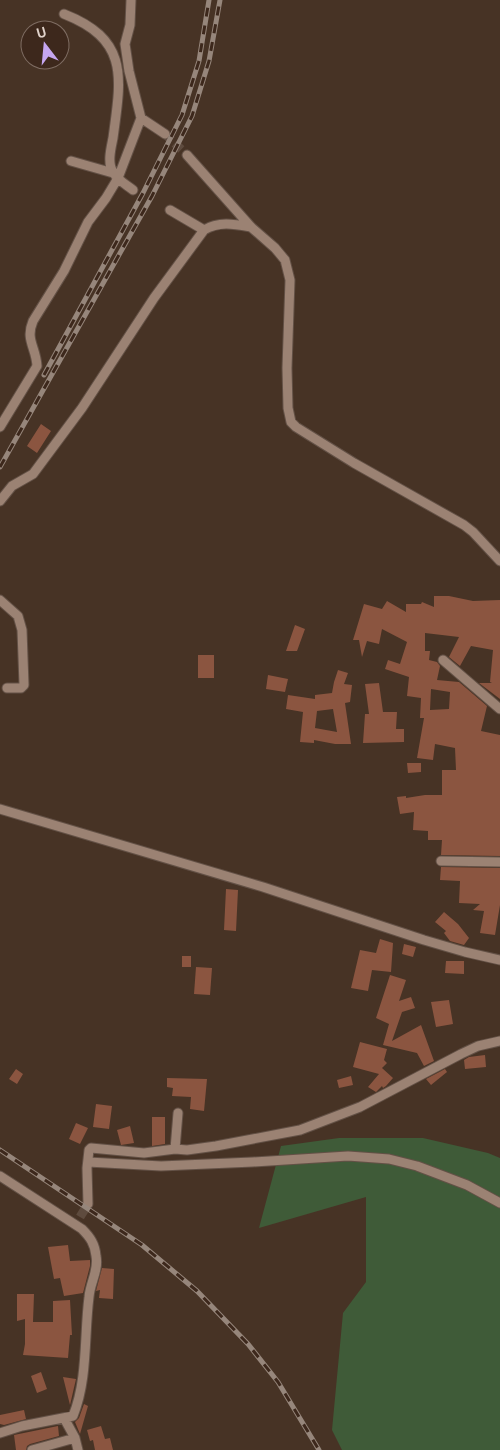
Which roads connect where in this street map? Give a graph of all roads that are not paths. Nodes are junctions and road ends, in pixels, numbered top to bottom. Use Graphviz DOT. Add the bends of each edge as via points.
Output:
graph roads {
  1 [pos="131,0"];
  2 [pos="64,14"];
  3 [pos="131,77"];
  4 [pos="118,88"];
  5 [pos="141,118"];
  6 [pos="165,134"];
  7 [pos="187,155"];
  8 [pos="71,161"];
  9 [pos="115,175"];
  10 [pos="133,190"];
  11 [pos="170,210"];
  12 [pos="251,227"];
  13 [pos="204,230"];
  14 [pos="0,427"];
  15 [pos="0,501"];
  16 [pos="500,561"];
  17 [pos="0,600"];
  18 [pos="443,660"];
  19 [pos="7,688"];
  20 [pos="500,709"];
  21 [pos="0,808"];
  22 [pos="441,861"];
  23 [pos="500,862"];
  24 [pos="500,960"];
  25 [pos="500,1041"];
  26 [pos="178,1113"];
  27 [pos="175,1149"];
  28 [pos="88,1162"];
  29 [pos="0,1176"];
  30 [pos="500,1203"];
  31 [pos="88,1204"];
  32 [pos="64,1418"];
  33 [pos="0,1433"];
  34 [pos="75,1438"];
  35 [pos="32,1450"];
  36 [pos="78,1450"];
  1 -- 3 [label="street" via="125,44"];
  2 -- 4 [label="street" via="81,20 108,44 115,55"];
  3 -- 4 [label="street"];
  3 -- 5 [label="street"];
  4 -- 9 [label="street" via="110,154"];
  5 -- 6 [label="street"];
  5 -- 9 [label="street"];
  7 -- 12 [label="street"];
  8 -- 9 [label="street"];
  9 -- 10 [label="street"];
  9 -- 14 [label="street" via="106,198 88,222 64,271 33,321 29,330 37,366"];
  11 -- 13 [label="street"];
  12 -- 13 [label="street" via="213,224"];
  12 -- 16 [label="street" via="281,253 290,274 287,368 291,422 354,463 464,525"];
  13 -- 15 [label="street" via="33,474 12,486"];
  17 -- 19 [label="street" via="18,616 22,630 24,685"];
  18 -- 20 [label="street"];
  21 -- 24 [label="street" via="263,887 456,950"];
  22 -- 23 [label="street"];
  25 -- 27 [label="street" via="478,1046 360,1107 300,1130 216,1146"];
  26 -- 27 [label="street"];
  27 -- 28 [label="street" via="144,1153 94,1147 89,1150"];
  28 -- 30 [label="street" via="161,1166 348,1156 389,1160 417,1166 467,1185"];
  28 -- 31 [label="street"];
  29 -- 32 [label="street" via="77,1220 90,1238 97,1258 89,1295 78,1399 73,1416"];
  32 -- 33 [label="street"];
  32 -- 34 [label="street"];
  34 -- 35 [label="street"];
  34 -- 36 [label="street"];
}
